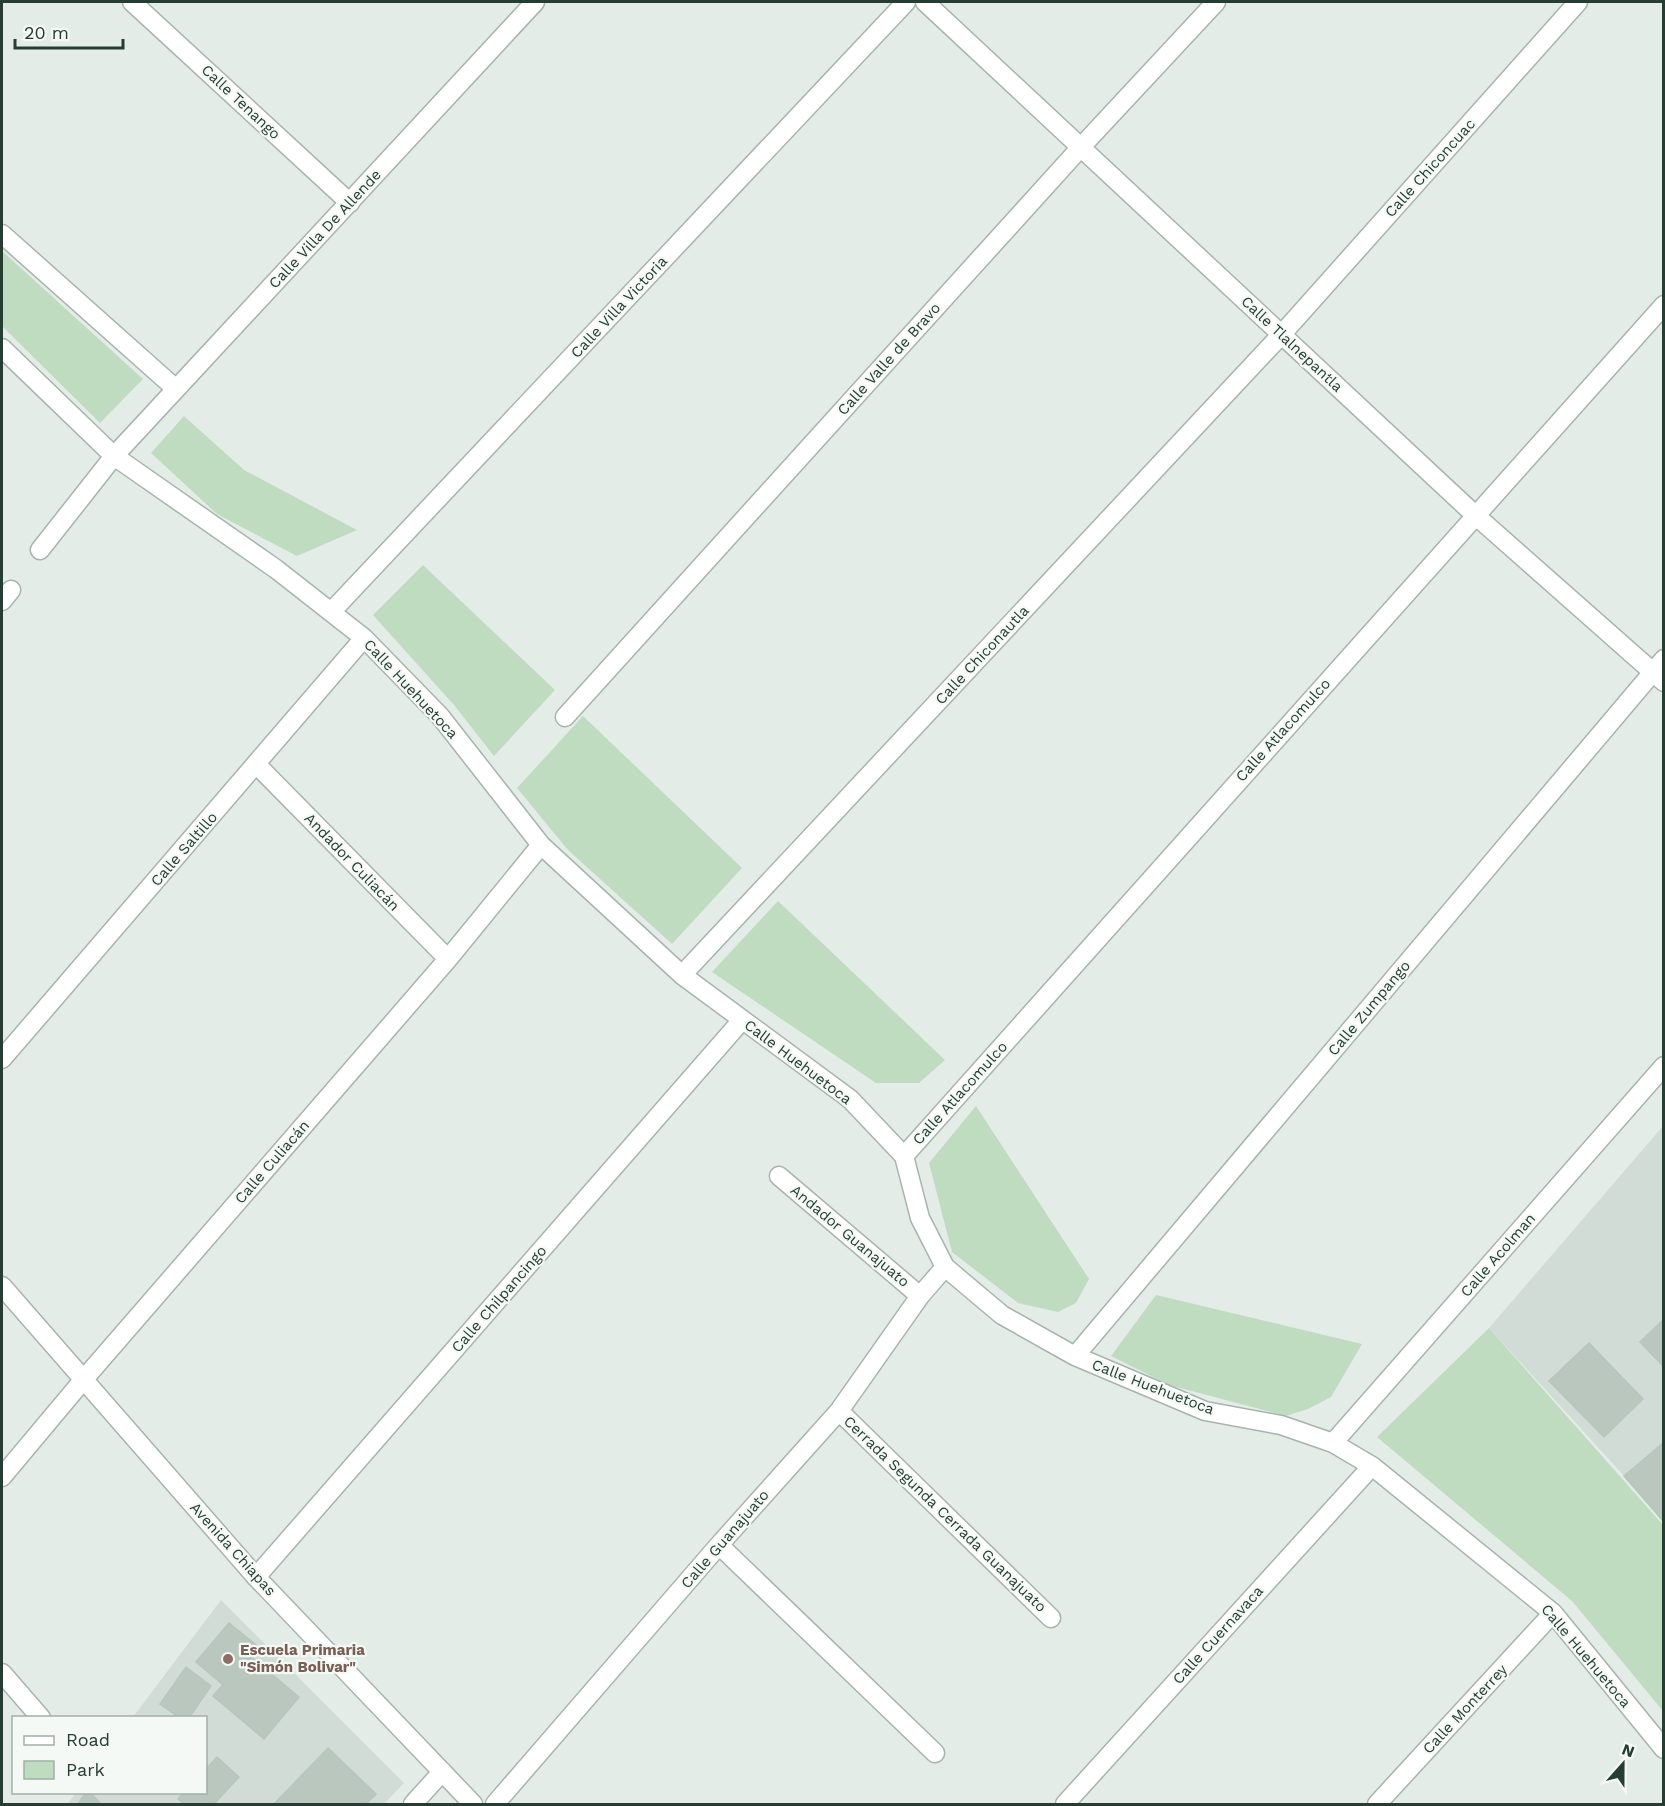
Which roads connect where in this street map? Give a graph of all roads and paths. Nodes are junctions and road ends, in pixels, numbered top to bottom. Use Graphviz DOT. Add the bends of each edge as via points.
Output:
graph roads {
  1 [pos="132,2"];
  2 [pos="535,2"];
  3 [pos="906,2"];
  4 [pos="925,2"];
  5 [pos="1216,2"];
  6 [pos="1578,2"];
  7 [pos="1081,147"];
  8 [pos="350,203"];
  9 [pos="2,234"];
  10 [pos="1664,305"];
  11 [pos="1282,334"];
  12 [pos="2,348"];
  13 [pos="176,389"];
  14 [pos="114,456"];
  15 [pos="1475,515"];
  16 [pos="40,550"];
  17 [pos="331,612"];
  18 [pos="364,638"];
  19 [pos="1660,671"];
  20 [pos="565,717"];
  21 [pos="257,765"];
  22 [pos="541,845"];
  23 [pos="448,959"];
  24 [pos="681,975"];
  25 [pos="742,1020"];
  26 [pos="2,1059"];
  27 [pos="1664,1066"];
  28 [pos="904,1156"];
  29 [pos="779,1176"];
  30 [pos="945,1267"];
  31 [pos="2,1286"];
  32 [pos="920,1296"];
  33 [pos="1075,1356"];
  34 [pos="84,1379"];
  35 [pos="839,1411"];
  36 [pos="1333,1443"];
  37 [pos="1372,1466"];
  38 [pos="2,1477"];
  39 [pos="719,1545"];
  40 [pos="256,1577"];
  41 [pos="1553,1613"];
  42 [pos="1051,1618"];
  43 [pos="2,1673"];
  44 [pos="39,1716"];
  45 [pos="1664,1749"];
  46 [pos="935,1753"];
  47 [pos="442,1772"];
  48 [pos="413,1804"];
  49 [pos="473,1804"];
  50 [pos="495,1804"];
  51 [pos="1065,1804"];
  52 [pos="1377,1804"];
  1 -- 8 [label="street, Calle Tenango"];
  2 -- 8 [label="street, Calle Villa De Allende"];
  3 -- 17 [label="street, Calle Villa Victoria"];
  4 -- 7 [label="street, Calle Tlalnepantla"];
  5 -- 7 [label="street, Calle Valle de Bravo"];
  6 -- 11 [label="street, Calle Chiconcuac"];
  7 -- 11 [label="street, Calle Tlalnepantla"];
  7 -- 20 [label="street, Calle Valle de Bravo"];
  8 -- 13 [label="street, Calle Villa De Allende"];
  9 -- 13 [label="street"];
  10 -- 15 [label="street, Calle Atlacomulco"];
  11 -- 15 [label="street, Calle Tlalnepantla"];
  11 -- 24 [label="street, Calle Chiconautla"];
  12 -- 14 [label="street, Calle Huehuetoca"];
  13 -- 14 [label="street, Calle Villa De Allende"];
  14 -- 16 [label="street, Calle Villa De Allende"];
  14 -- 17 [label="street, Calle Huehuetoca"];
  15 -- 19 [label="street, Calle Tlalnepantla"];
  15 -- 28 [label="street, Calle Atlacomulco"];
  17 -- 18 [label="street, Calle Huehuetoca"];
  18 -- 21 [label="street, Calle Saltillo"];
  18 -- 22 [label="street, Calle Huehuetoca" via="440,716"];
  19 -- 33 [label="street, Calle Zumpango"];
  21 -- 23 [label="street, Andador Culiacán"];
  21 -- 26 [label="street, Calle Saltillo"];
  22 -- 23 [label="street, Calle Culiacán"];
  22 -- 24 [label="street, Calle Huehuetoca"];
  23 -- 34 [label="street, Calle Culiacán"];
  24 -- 25 [label="street, Calle Huehuetoca"];
  25 -- 28 [label="street, Calle Huehuetoca" via="850,1099"];
  25 -- 40 [label="street, Calle Chilpancingo"];
  27 -- 36 [label="street, Calle Acolman"];
  28 -- 30 [label="street, Calle Huehuetoca" via="920,1218"];
  29 -- 32 [label="street, Andador Guanajuato"];
  30 -- 32 [label="street, Calle Guanajuato"];
  30 -- 33 [label="street, Calle Huehuetoca" via="1002,1315"];
  31 -- 34 [label="street, Avenida Chiapas"];
  32 -- 35 [label="street, Calle Guanajuato"];
  33 -- 36 [label="street, Calle Huehuetoca" via="1205,1411 1281,1425"];
  34 -- 38 [label="street, Calle Culiacán"];
  34 -- 40 [label="street, Avenida Chiapas"];
  35 -- 39 [label="street, Calle Guanajuato"];
  35 -- 42 [label="street, Cerrada Segunda Cerrada Guanajuato"];
  36 -- 37 [label="street, Calle Huehuetoca"];
  37 -- 41 [label="street, Calle Huehuetoca"];
  37 -- 51 [label="street, Calle Cuernavaca"];
  39 -- 46 [label="street"];
  39 -- 50 [label="street, Calle Guanajuato"];
  40 -- 47 [label="street, Avenida Chiapas"];
  41 -- 45 [label="street, Calle Huehuetoca"];
  41 -- 52 [label="street, Calle Monterrey"];
  43 -- 44 [label="street"];
  47 -- 48 [label="street"];
  47 -- 49 [label="street, Avenida Chiapas"];
}
